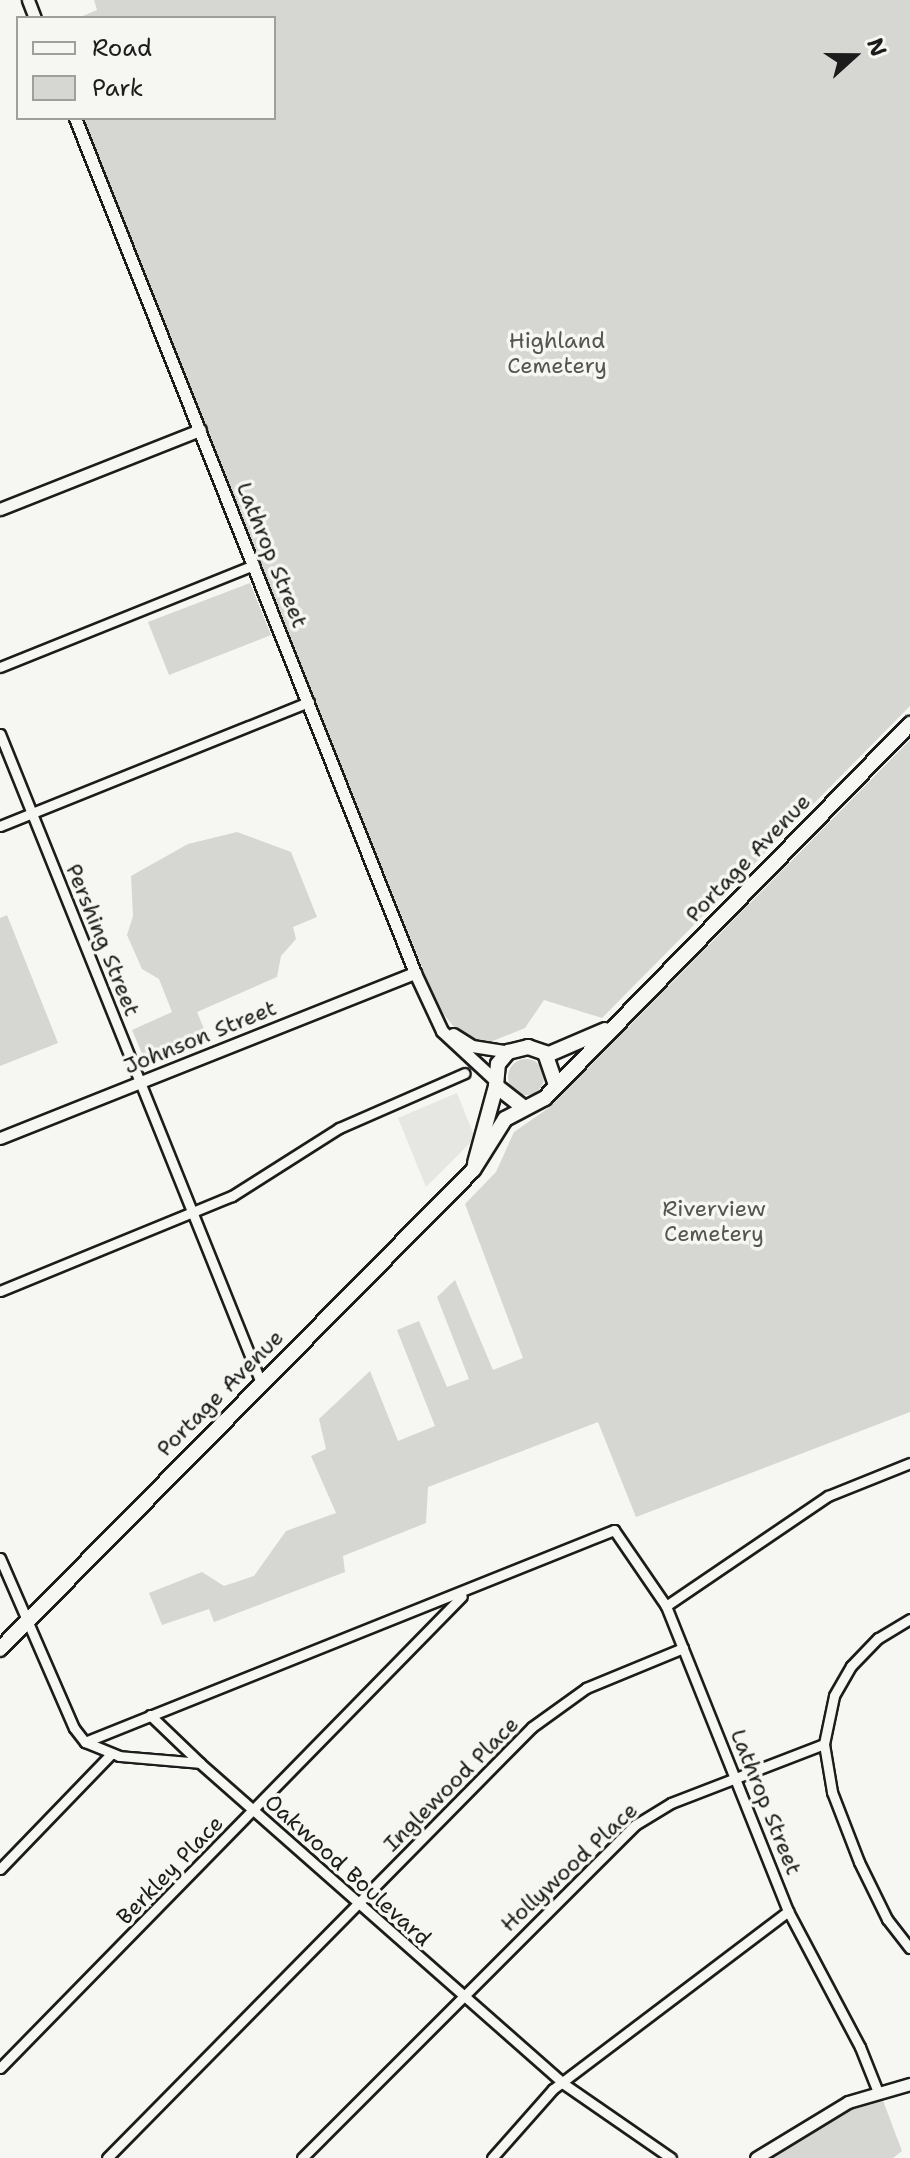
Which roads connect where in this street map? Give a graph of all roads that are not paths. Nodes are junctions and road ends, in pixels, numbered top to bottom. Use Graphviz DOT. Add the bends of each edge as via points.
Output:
graph roads {
  1 [pos="76,120"];
  2 [pos="200,430"];
  3 [pos="0,509"];
  4 [pos="254,565"];
  5 [pos="0,667"];
  6 [pos="309,702"];
  7 [pos="910,724"];
  8 [pos="0,734"];
  9 [pos="32,813"];
  10 [pos="0,826"];
  11 [pos="415,973"];
  12 [pos="431,1008"];
  13 [pos="617,1023"];
  14 [pos="508,1052"];
  15 [pos="547,1055"];
  16 [pos="465,1073"];
  17 [pos="140,1082"];
  18 [pos="496,1083"];
  19 [pos="556,1085"];
  20 [pos="523,1107"];
  21 [pos="0,1138"];
  22 [pos="473,1170"];
  23 [pos="193,1214"];
  24 [pos="0,1291"];
  25 [pos="261,1383"];
  26 [pos="910,1463"];
  27 [pos="0,1558"];
  28 [pos="464,1593"];
  29 [pos="666,1606"];
  30 [pos="910,1619"];
  31 [pos="28,1621"];
  32 [pos="683,1648"];
  33 [pos="0,1649"];
  34 [pos="150,1715"];
  35 [pos="85,1742"];
  36 [pos="824,1744"];
  37 [pos="111,1754"];
  38 [pos="200,1763"];
  39 [pos="734,1778"];
  40 [pos="253,1810"];
  41 [pos="0,1869"];
  42 [pos="359,1903"];
  43 [pos="788,1911"];
  44 [pos="910,1948"];
  45 [pos="462,1995"];
  46 [pos="0,2068"];
  47 [pos="564,2084"];
  48 [pos="910,2084"];
  49 [pos="878,2092"];
  50 [pos="107,2158"];
  51 [pos="302,2158"];
  52 [pos="492,2158"];
  53 [pos="671,2158"];
  54 [pos="756,2158"];
  1 -- 2 [label="street, Lathrop Street"];
  2 -- 3 [label="street"];
  2 -- 4 [label="street, Lathrop Street"];
  4 -- 5 [label="street"];
  4 -- 6 [label="street, Lathrop Street"];
  6 -- 9 [label="street"];
  6 -- 11 [label="street, Lathrop Street"];
  7 -- 13 [label="main road, Portage Avenue"];
  8 -- 9 [label="street, Pershing Street"];
  9 -- 10 [label="street"];
  9 -- 17 [label="street, Pershing Street"];
  11 -- 12 [label="street, Lathrop Street"];
  11 -- 17 [label="street, Johnson Street"];
  12 -- 14 [label="street, Lathrop Street" via="459,1039"];
  12 -- 18 [label="street, Lathrop Street" via="442,1031"];
  13 -- 15 [label="main road, Portage Avenue" via="572,1049"];
  13 -- 19 [label="main road, Portage Avenue"];
  14 -- 15 [label="main road" via="528,1047"];
  14 -- 18 [label="main road" via="498,1064"];
  15 -- 19 [label="main road"];
  16 -- 23 [label="street" via="364,1115 254,1185"];
  17 -- 21 [label="street, Johnson Street"];
  17 -- 23 [label="street, Pershing Street"];
  18 -- 20 [label="main road"];
  18 -- 22 [label="main road, Portage Avenue"];
  19 -- 20 [label="main road" via="539,1103"];
  20 -- 22 [label="main road, Portage Avenue" via="505,1119"];
  22 -- 25 [label="main road, Portage Avenue"];
  23 -- 24 [label="street"];
  23 -- 25 [label="street, Pershing Street"];
  25 -- 31 [label="main road, Portage Avenue"];
  26 -- 29 [label="street" via="828,1496"];
  27 -- 31 [label="street"];
  28 -- 29 [label="street, Lathrop Street" via="614,1530"];
  28 -- 34 [label="street"];
  28 -- 40 [label="street, Berkley Place"];
  29 -- 32 [label="street, Lathrop Street"];
  30 -- 36 [label="street" via="878,1638 851,1666 834,1696"];
  31 -- 33 [label="main road, Portage Avenue"];
  31 -- 35 [label="street"];
  32 -- 39 [label="street, Lathrop Street"];
  32 -- 42 [label="street, Inglewood Place" via="586,1688 540,1720"];
  34 -- 35 [label="street"];
  34 -- 38 [label="street"];
  35 -- 37 [label="street"];
  36 -- 39 [label="street, Hollywood Place"];
  36 -- 44 [label="street" via="832,1792 859,1862 887,1919"];
  37 -- 38 [label="street"];
  37 -- 41 [label="street"];
  38 -- 40 [label="street, Oakwood Boulevard"];
  39 -- 43 [label="street, Lathrop Street"];
  39 -- 45 [label="street, Hollywood Place" via="671,1803 635,1825"];
  40 -- 42 [label="street, Oakwood Boulevard"];
  40 -- 46 [label="street, Berkley Place"];
  42 -- 45 [label="street, Oakwood Boulevard"];
  42 -- 50 [label="street, Inglewood Place"];
  43 -- 47 [label="street"];
  43 -- 49 [label="street, Lathrop Street"];
  45 -- 47 [label="street, Oakwood Boulevard"];
  45 -- 51 [label="street, Hollywood Place"];
  47 -- 52 [label="street" via="553,2089"];
  47 -- 53 [label="street, Oakwood Boulevard"];
  48 -- 49 [label="street"];
  49 -- 54 [label="street" via="827,2113"];
}
